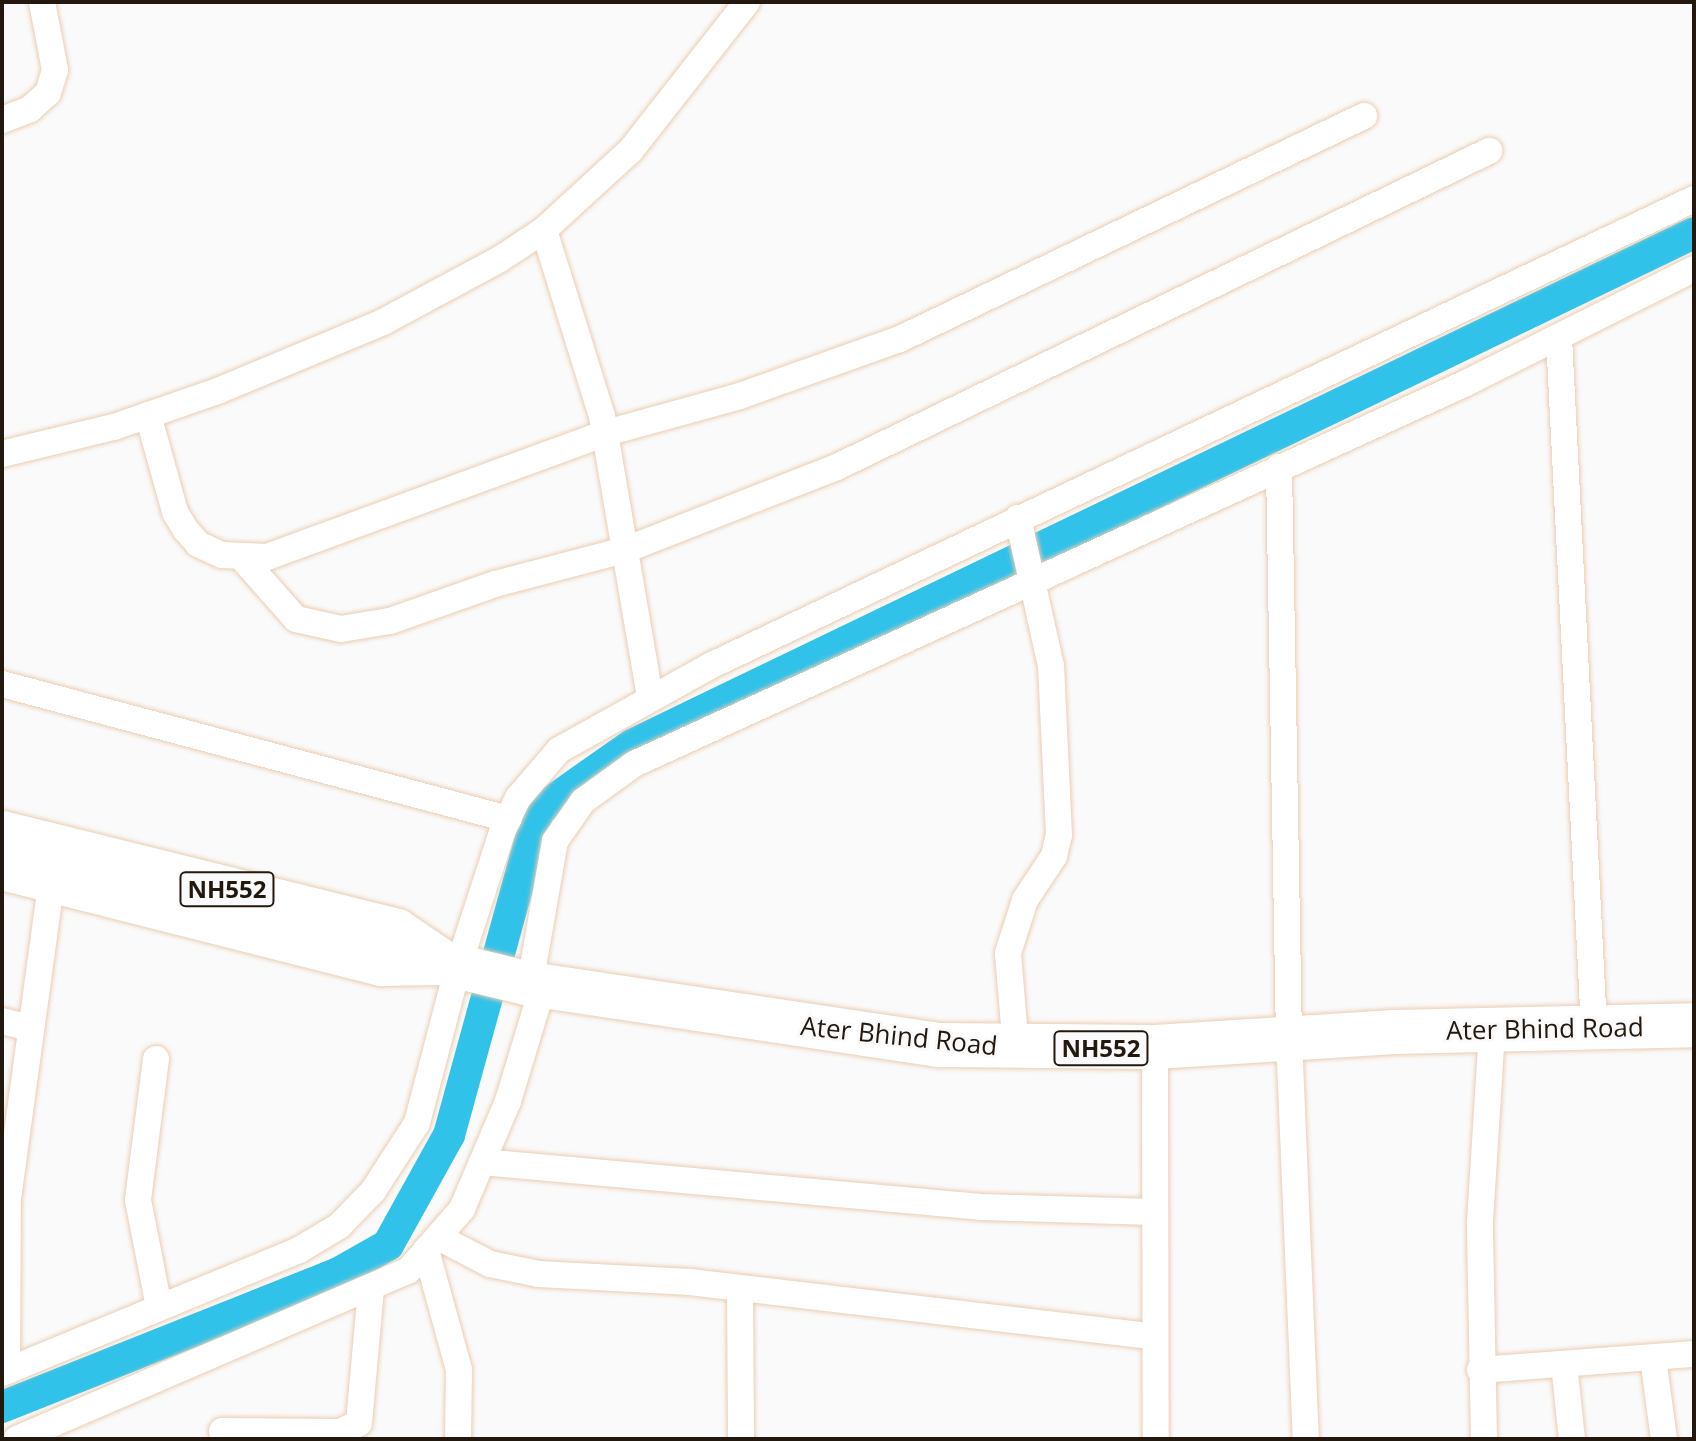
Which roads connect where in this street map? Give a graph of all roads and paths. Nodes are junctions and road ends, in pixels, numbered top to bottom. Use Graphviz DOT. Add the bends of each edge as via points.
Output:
graph roads {
  1 [pos="42,2"];
  2 [pos="747,2"];
  3 [pos="1364,116"];
  4 [pos="2,120"];
  5 [pos="1489,151"];
  6 [pos="1694,199"];
  7 [pos="544,230"];
  8 [pos="1694,269"];
  9 [pos="1559,337"];
  10 [pos="148,415"];
  11 [pos="606,433"];
  12 [pos="2,454"];
  13 [pos="1279,467"];
  14 [pos="1018,518"];
  15 [pos="165,541"];
  16 [pos="198,544"];
  17 [pos="625,550"];
  18 [pos="242,558"];
  19 [pos="1035,578"];
  20 [pos="2,684"];
  21 [pos="650,697"];
  22 [pos="508,819"];
  23 [pos="2,833"];
  24 [pos="2,868"];
  25 [pos="52,879"];
  26 [pos="455,966"];
  27 [pos="529,983"];
  28 [pos="2,1021"];
  29 [pos="1694,1025"];
  30 [pos="30,1028"];
  31 [pos="1594,1029"];
  32 [pos="1492,1031"];
  33 [pos="1289,1038"];
  34 [pos="1155,1047"];
  35 [pos="1016,1049"];
  36 [pos="156,1059"];
  37 [pos="482,1162"];
  38 [pos="1153,1212"];
  39 [pos="432,1244"];
  40 [pos="371,1288"];
  41 [pos="740,1289"];
  42 [pos="159,1307"];
  43 [pos="1153,1336"];
  44 [pos="1694,1354"];
  45 [pos="1653,1358"];
  46 [pos="1564,1364"];
  47 [pos="1480,1370"];
  48 [pos="4,1372"];
  49 [pos="222,1431"];
  50 [pos="17,1439"];
  51 [pos="458,1439"];
  52 [pos="741,1439"];
  53 [pos="1156,1439"];
  54 [pos="1306,1439"];
  55 [pos="1484,1439"];
  56 [pos="1572,1439"];
  57 [pos="1664,1439"];
  1 -- 4 [label="street" via="55,70 48,93 30,109"];
  2 -- 7 [label="street" via="631,150"];
  3 -- 11 [label="street" via="900,339 740,396"];
  5 -- 17 [label="street" via="826,472"];
  6 -- 14 [label="street"];
  7 -- 10 [label="street" via="383,322"];
  7 -- 11 [label="street"];
  8 -- 9 [label="street"];
  9 -- 13 [label="street"];
  9 -- 31 [label="street"];
  10 -- 12 [label="street"];
  10 -- 16 [label="street" via="175,512"];
  11 -- 17 [label="street"];
  11 -- 18 [label="street" via="267,557"];
  13 -- 19 [label="street"];
  13 -- 33 [label="street"];
  14 -- 19 [label="street"];
  14 -- 21 [label="street"];
  15 -- 16 [label="street"];
  16 -- 18 [label="street"];
  17 -- 18 [label="street" via="495,584 390,621 341,629 296,619"];
  17 -- 21 [label="street"];
  19 -- 27 [label="street" via="668,745 583,801 555,841"];
  19 -- 35 [label="street" via="1051,666 1059,835 1054,856 1025,900 1008,953"];
  20 -- 22 [label="street"];
  21 -- 22 [label="street" via="559,750 538,769"];
  22 -- 26 [label="street"];
  23 -- 26 [label="highway, Ater Bhind Road / NH552" via="397,931"];
  24 -- 25 [label="highway, Ater Bhind Road / NH552"];
  25 -- 26 [label="highway, Ater Bhind Road / NH552" via="382,964"];
  25 -- 30 [label="street"];
  26 -- 27 [label="highway, Ater Bhind Road / NH552"];
  26 -- 42 [label="street" via="417,1123 373,1191 339,1226 299,1250"];
  27 -- 35 [label="highway, Ater Bhind Road / NH552" via="911,1042"];
  27 -- 37 [label="street" via="508,1101"];
  28 -- 30 [label="street"];
  29 -- 31 [label="highway, Ater Bhind Road / NH552"];
  30 -- 48 [label="street" via="8,1199"];
  31 -- 32 [label="highway, Ater Bhind Road / NH552"];
  32 -- 33 [label="highway, Ater Bhind Road / NH552"];
  32 -- 47 [label="street" via="1480,1222"];
  33 -- 34 [label="highway, Ater Bhind Road / NH552"];
  33 -- 54 [label="street"];
  34 -- 35 [label="highway, Ater Bhind Road / NH552"];
  34 -- 38 [label="street"];
  36 -- 42 [label="street" via="138,1200"];
  37 -- 38 [label="street" via="981,1207"];
  37 -- 39 [label="street" via="462,1209"];
  38 -- 43 [label="street"];
  39 -- 40 [label="street" via="408,1271"];
  39 -- 41 [label="street" via="514,1270"];
  39 -- 51 [label="street" via="459,1370"];
  40 -- 49 [label="street" via="359,1423 340,1432"];
  40 -- 50 [label="street"];
  41 -- 43 [label="street"];
  41 -- 52 [label="street"];
  42 -- 48 [label="street"];
  43 -- 53 [label="street"];
  44 -- 45 [label="street"];
  45 -- 46 [label="street"];
  45 -- 57 [label="street"];
  46 -- 47 [label="street"];
  46 -- 56 [label="street"];
  47 -- 55 [label="street"];
}
